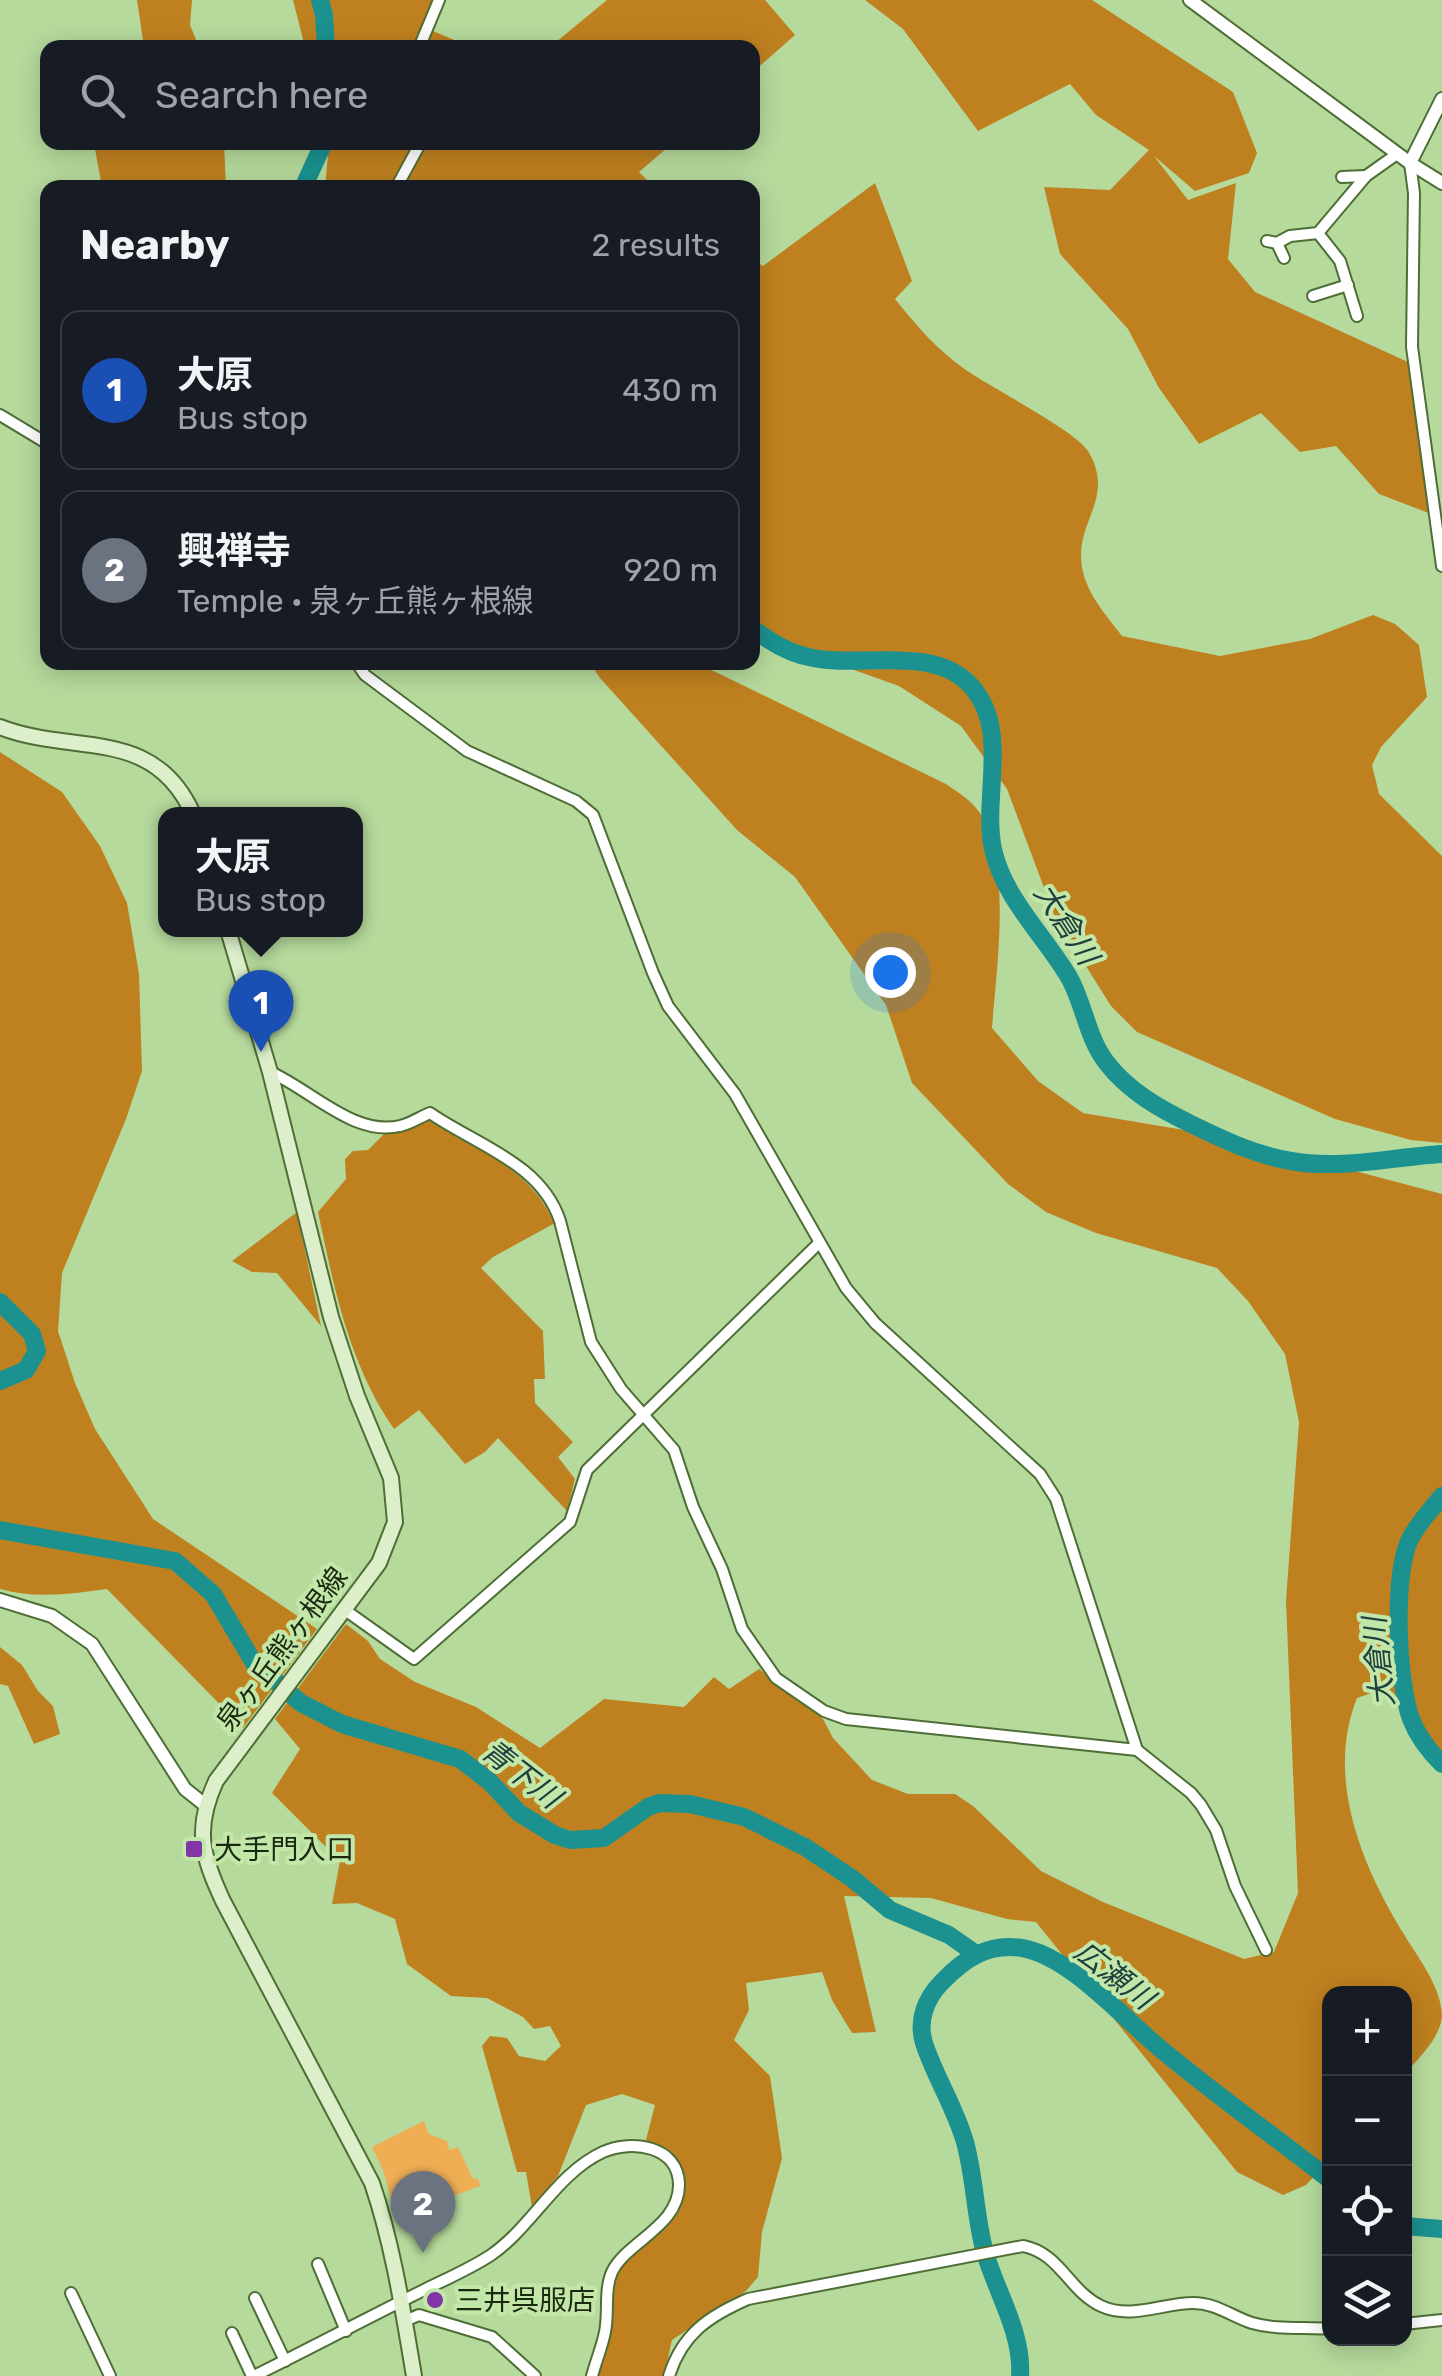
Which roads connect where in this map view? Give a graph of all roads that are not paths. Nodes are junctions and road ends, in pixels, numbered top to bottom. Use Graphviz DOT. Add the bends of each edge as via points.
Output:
graph roads {
  1 [pos="439,0"];
  2 [pos="1190,0"];
  3 [pos="422,40"];
  4 [pos="1442,98"];
  5 [pos="417,150"];
  6 [pos="1397,154"];
  7 [pos="1410,164"];
  8 [pos="1366,176"];
  9 [pos="1342,177"];
  10 [pos="400,180"];
  11 [pos="1442,183"];
  12 [pos="1318,233"];
  13 [pos="1284,258"];
  14 [pos="1348,285"];
  15 [pos="1312,296"];
  16 [pos="1358,316"];
  17 [pos="0,416"];
  18 [pos="40,439"];
  19 [pos="1437,476"];
  20 [pos="1442,566"];
  21 [pos="361,670"];
  22 [pos="0,726"];
  23 [pos="190,807"];
  24 [pos="230,937"];
  25 [pos="270,1072"];
  26 [pos="819,1243"];
  27 [pos="645,1414"];
  28 [pos="0,1600"];
  29 [pos="345,1610"];
  30 [pos="1137,1750"];
  31 [pos="205,1805"];
  32 [pos="1266,1950"];
  33 [pos="318,2264"];
  34 [pos="71,2292"];
  35 [pos="255,2298"];
  36 [pos="402,2303"];
  37 [pos="1442,2320"];
  38 [pos="404,2321"];
  39 [pos="1412,2323"];
  40 [pos="1322,2328"];
  41 [pos="346,2331"];
  42 [pos="232,2333"];
  43 [pos="285,2361"];
  44 [pos="110,2376"];
  45 [pos="253,2376"];
  46 [pos="414,2376"];
  47 [pos="535,2376"];
  48 [pos="592,2376"];
  49 [pos="668,2376"];
  1 -- 3 [label="street"];
  2 -- 6 [label="street"];
  4 -- 7 [label="street"];
  5 -- 10 [label="street"];
  6 -- 7 [label="street"];
  6 -- 8 [label="street"];
  7 -- 11 [label="street"];
  7 -- 19 [label="street" via="1412,347"];
  8 -- 9 [label="street"];
  8 -- 12 [label="street"];
  12 -- 13 [label="street" via="1272,242"];
  12 -- 14 [label="street" via="1340,260"];
  14 -- 15 [label="street"];
  14 -- 16 [label="street"];
  17 -- 18 [label="street"];
  19 -- 20 [label="street"];
  21 -- 26 [label="street" via="467,751 593,814 668,1006 736,1094"];
  22 -- 23 [label="main road" via="134,754 166,772"];
  24 -- 25 [label="main road, 泉ヶ丘熊ヶ根線"];
  25 -- 27 [label="street" via="380,1128 430,1113 535,1180 554,1202 591,1342"];
  25 -- 29 [label="main road, 泉ヶ丘熊ヶ根線" via="331,1317 395,1496 389,1544"];
  26 -- 27 [label="street"];
  26 -- 30 [label="street" via="876,1323 1048,1484"];
  27 -- 29 [label="street" via="587,1470 570,1522 414,1659"];
  27 -- 30 [label="street" via="682,1466 742,1629 776,1678 797,1695 824,1711 868,1722"];
  28 -- 31 [label="street" via="52,1616 92,1644 185,1790"];
  29 -- 31 [label="main road, 泉ヶ丘熊ヶ根線" via="248,1735"];
  30 -- 32 [label="street" via="1201,1805"];
  31 -- 36 [label="main road, 泉ヶ丘熊ヶ根線" via="203,1853 211,1875 372,2183"];
  33 -- 41 [label="street"];
  34 -- 44 [label="street"];
  35 -- 43 [label="street"];
  36 -- 38 [label="main road, 泉ヶ丘熊ヶ根線"];
  36 -- 41 [label="street"];
  36 -- 48 [label="street" via="492,2254 604,2151 634,2146 661,2152 678,2173 677,2199 610,2274 606,2330"];
  37 -- 39 [label="street"];
  38 -- 46 [label="main road, 泉ヶ丘熊ヶ根線"];
  38 -- 47 [label="street" via="419,2314 492,2338"];
  40 -- 49 [label="street" via="1256,2324 1196,2303 1107,2309 1044,2252 1023,2246 748,2299 714,2316 682,2344"];
  41 -- 43 [label="street"];
  42 -- 45 [label="street"];
  43 -- 45 [label="street"];
}
